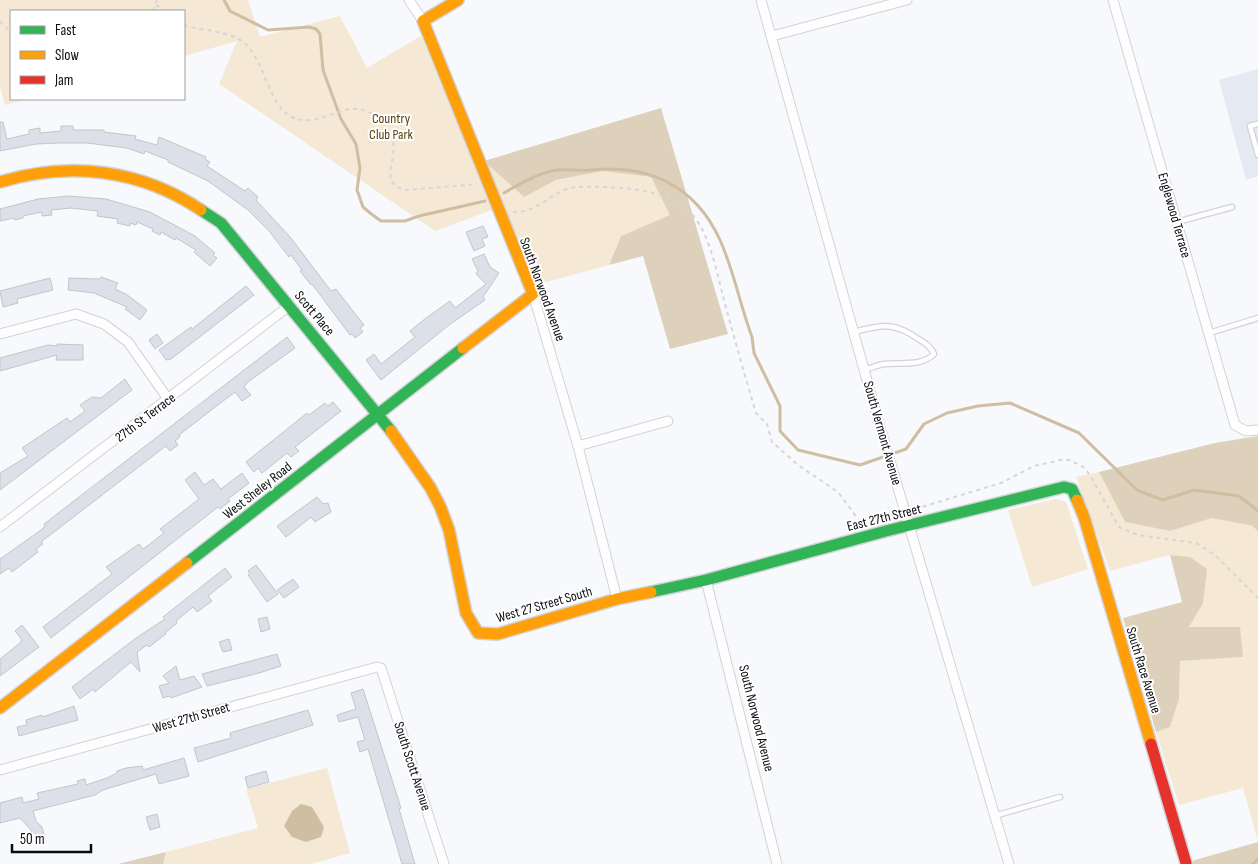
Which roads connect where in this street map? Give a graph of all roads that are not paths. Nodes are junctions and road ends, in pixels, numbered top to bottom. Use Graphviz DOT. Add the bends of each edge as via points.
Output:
graph roads {
  1 [pos="409,0"];
  2 [pos="458,0"];
  3 [pos="761,0"];
  4 [pos="906,0"];
  5 [pos="1113,0"];
  6 [pos="422,21"];
  7 [pos="772,36"];
  8 [pos="1258,124"];
  9 [pos="1258,155"];
  10 [pos="0,182"];
  11 [pos="1232,207"];
  12 [pos="1177,222"];
  13 [pos="533,294"];
  14 [pos="290,306"];
  15 [pos="1258,318"];
  16 [pos="854,332"];
  17 [pos="1209,333"];
  18 [pos="0,334"];
  19 [pos="864,370"];
  20 [pos="168,399"];
  21 [pos="380,414"];
  22 [pos="668,421"];
  23 [pos="1258,430"];
  24 [pos="578,446"];
  25 [pos="1069,488"];
  26 [pos="908,522"];
  27 [pos="0,527"];
  28 [pos="706,580"];
  29 [pos="617,599"];
  30 [pos="478,633"];
  31 [pos="381,668"];
  32 [pos="0,708"];
  33 [pos="0,770"];
  34 [pos="1060,797"];
  35 [pos="994,816"];
  36 [pos="1186,863"];
  37 [pos="444,864"];
  38 [pos="777,864"];
  39 [pos="1009,864"];
  1 -- 6 [label="street, South Norwood Avenue"];
  2 -- 6 [label="street"];
  3 -- 7 [label="street, South Vermont Avenue"];
  4 -- 7 [label="street"];
  5 -- 12 [label="street, Englewood Terrace"];
  6 -- 13 [label="street, South Norwood Avenue"];
  7 -- 16 [label="street, South Vermont Avenue"];
  8 -- 9 [label="lane" via="1250,126"];
  10 -- 14 [label="street, Scott Place" via="62,170 101,171 146,181 182,197 221,223"];
  11 -- 12 [label="lane"];
  12 -- 17 [label="street, Englewood Terrace"];
  13 -- 21 [label="street, West Sheley Road"];
  13 -- 24 [label="street, South Norwood Avenue"];
  14 -- 20 [label="street, 27th St Terrace"];
  14 -- 21 [label="street, Scott Place"];
  15 -- 17 [label="lane"];
  16 -- 19 [label="street, South Vermont Avenue"];
  16 -- 19 [label="lane" via="879,325 895,326 932,348 934,354 915,362 882,364"];
  17 -- 23 [label="street, Englewood Terrace" via="1235,425 1246,431"];
  18 -- 20 [label="street" via="76,314 104,324 128,342"];
  19 -- 26 [label="street, South Vermont Avenue"];
  20 -- 27 [label="street, 27th St Terrace"];
  21 -- 30 [label="street, Scott Place" via="440,506 449,530 466,613"];
  21 -- 32 [label="street, West Sheley Road"];
  22 -- 24 [label="street"];
  24 -- 29 [label="street, South Norwood Avenue"];
  25 -- 26 [label="street, East 27th Street"];
  25 -- 36 [label="street, South Race Avenue" via="1084,518"];
  26 -- 28 [label="street, East 27th Street"];
  26 -- 35 [label="street, South Vermont Avenue"];
  28 -- 29 [label="street, East 27th Street"];
  28 -- 38 [label="street, South Norwood Avenue"];
  29 -- 30 [label="street, West 27 Street South" via="498,634"];
  31 -- 33 [label="street, West 27th Street" via="342,675"];
  31 -- 37 [label="street, South Scott Avenue"];
  34 -- 35 [label="lane"];
  35 -- 39 [label="street, South Vermont Avenue"];
}
